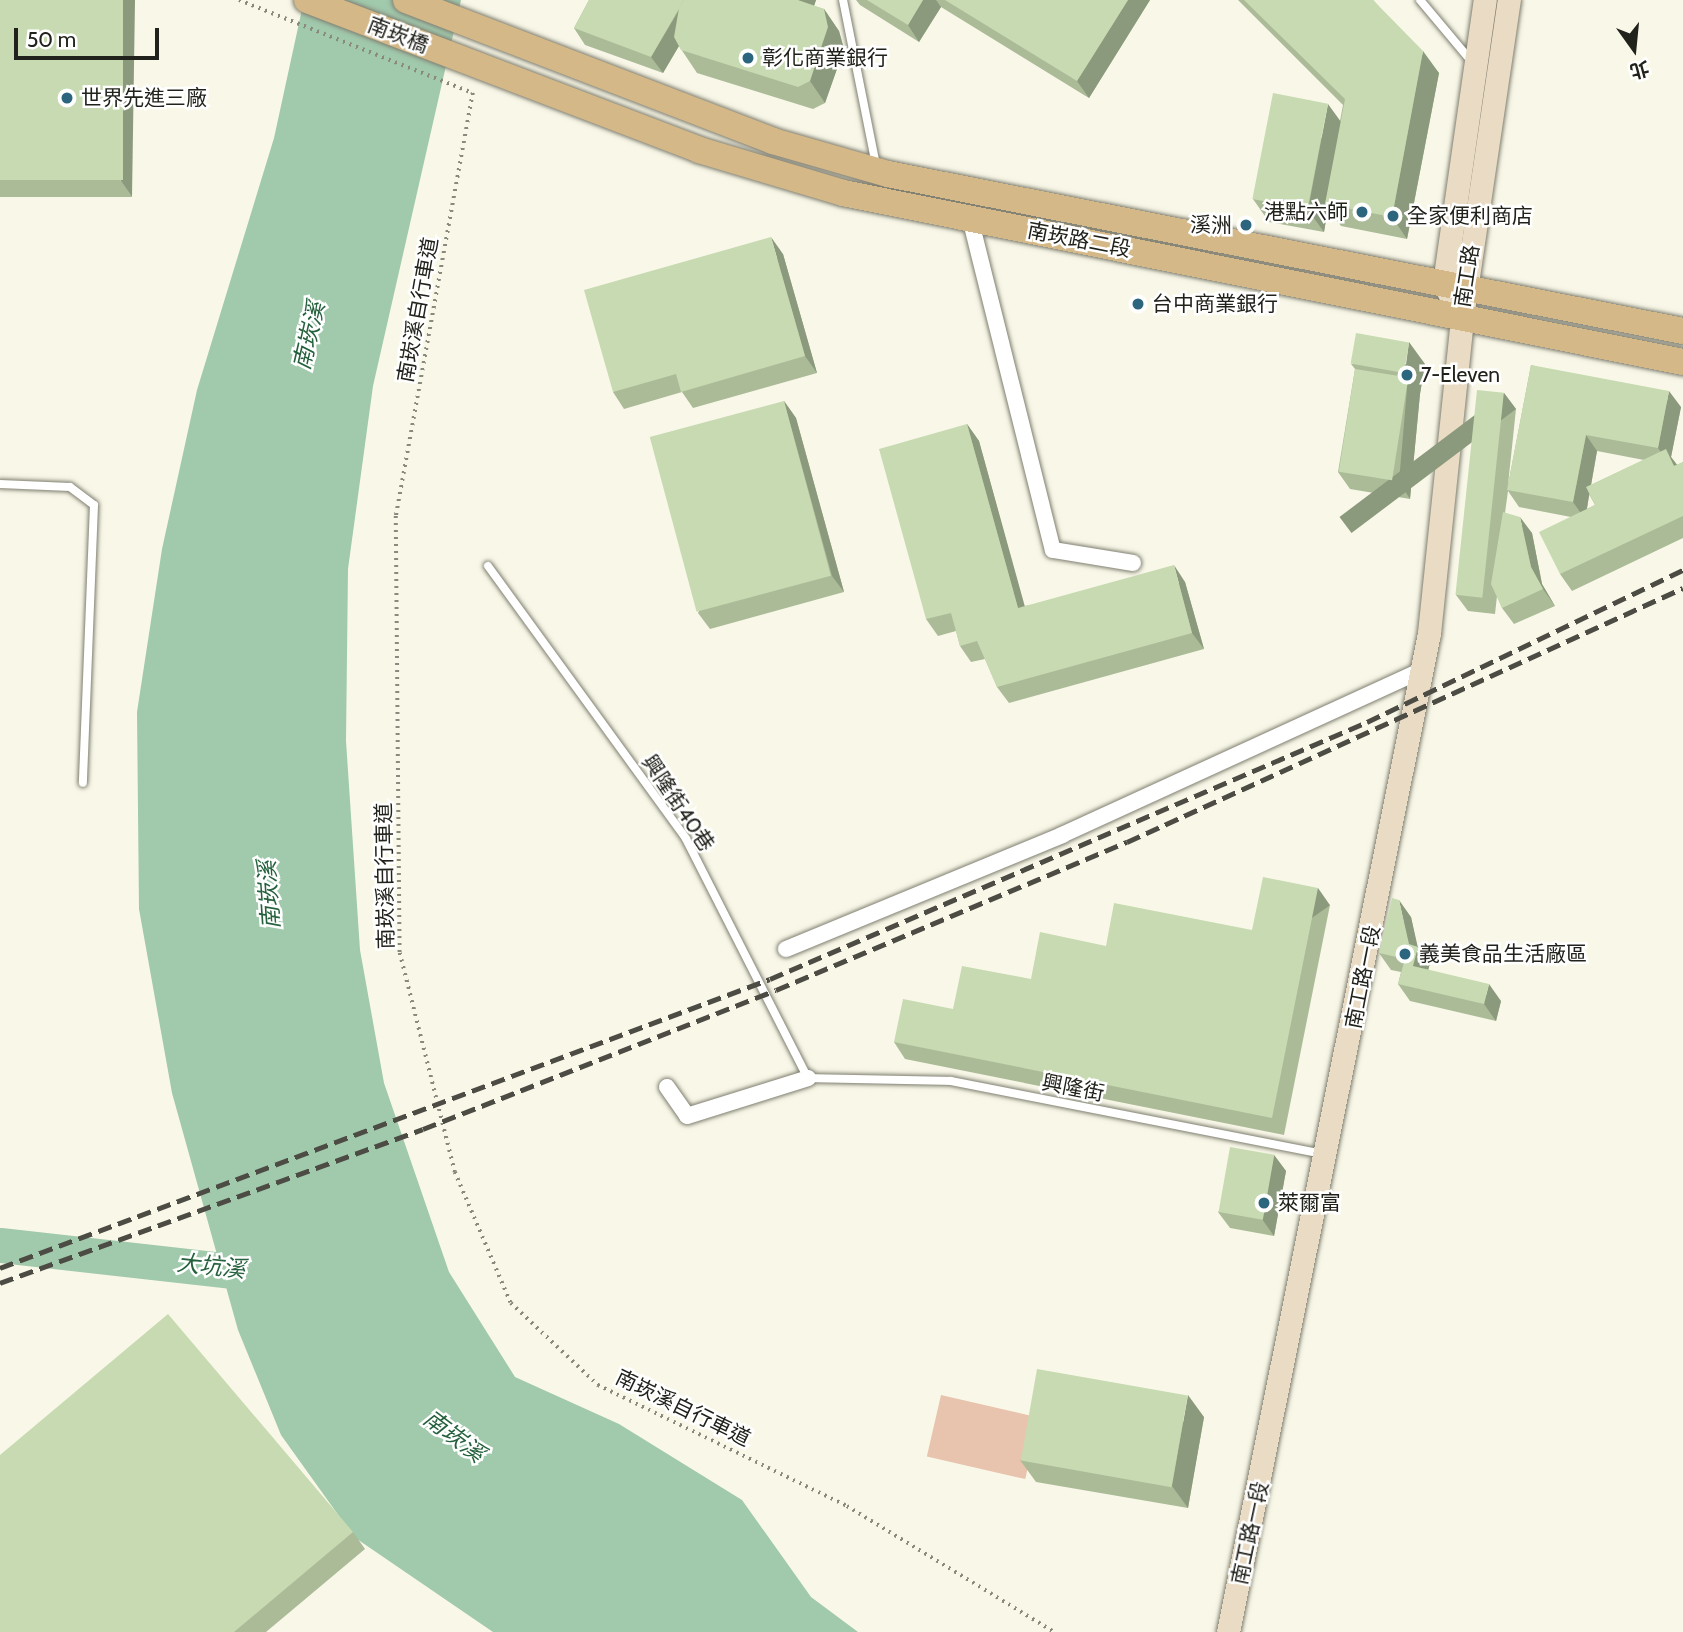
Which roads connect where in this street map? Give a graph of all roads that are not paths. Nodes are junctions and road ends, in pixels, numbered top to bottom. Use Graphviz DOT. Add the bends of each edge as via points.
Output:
graph roads {
  1 [pos="307,0"];
  2 [pos="406,0"];
  3 [pos="843,0"];
  4 [pos="1420,0"];
  5 [pos="1485,0"];
  6 [pos="1509,0"];
  7 [pos="495,36"];
  8 [pos="1473,63"];
  9 [pos="489,69"];
  10 [pos="1497,72"];
  11 [pos="877,171"];
  12 [pos="970,218"];
  13 [pos="1455,286"];
  14 [pos="1462,317"];
  15 [pos="1683,331"];
  16 [pos="1683,362"];
  17 [pos="0,484"];
  18 [pos="1133,563"];
  19 [pos="488,566"];
  20 [pos="1422,670"];
  21 [pos="83,783"];
  22 [pos="786,949"];
  23 [pos="808,1078"];
  24 [pos="667,1087"];
  25 [pos="1329,1156"];
  26 [pos="1228,1632"];
  1 -- 9 [label="main road, 南崁橋"];
  2 -- 7 [label="main road, 南崁橋"];
  3 -- 11 [label="lane"];
  4 -- 8 [label="lane"];
  5 -- 8 [label="street, 南工路"];
  6 -- 10 [label="street, 南工路"];
  7 -- 11 [label="main road, 南崁路二段" via="773,141"];
  8 -- 10 [label="lane"];
  8 -- 13 [label="street, 南工路"];
  9 -- 12 [label="main road, 南崁路二段" via="699,150 843,192"];
  10 -- 13 [label="street, 南工路"];
  11 -- 13 [label="main road, 南崁路二段"];
  12 -- 14 [label="main road, 南崁路二段"];
  12 -- 18 [label="street" via="1053,550"];
  13 -- 14 [label="street, 南工路"];
  13 -- 15 [label="main road, 南崁路二段"];
  14 -- 16 [label="main road, 南崁路二段"];
  14 -- 20 [label="street, 南工路一段"];
  17 -- 21 [label="lane" via="70,487 94,505"];
  19 -- 23 [label="lane, 興隆街40巷" via="686,839"];
  20 -- 22 [label="street" via="1062,835"];
  20 -- 25 [label="street, 南工路一段"];
  23 -- 24 [label="street" via="687,1116"];
  23 -- 25 [label="lane, 興隆街" via="951,1082"];
  25 -- 26 [label="street, 南工路一段"];
}
